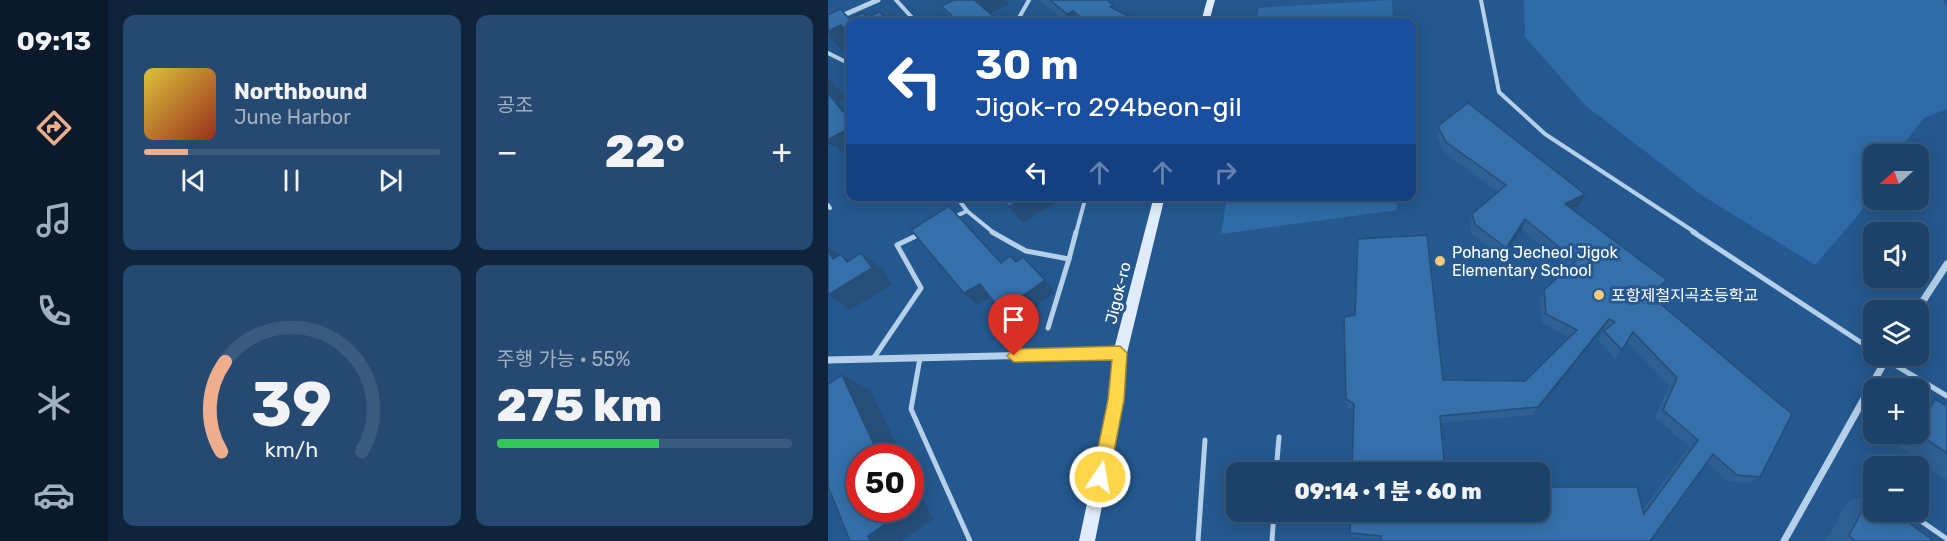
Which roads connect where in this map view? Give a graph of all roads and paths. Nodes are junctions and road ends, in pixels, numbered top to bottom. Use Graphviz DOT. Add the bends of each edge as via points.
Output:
graph roads {
  1 [pos="878,0"];
  2 [pos="896,0"];
  3 [pos="1029,0"];
  4 [pos="1211,0"];
  5 [pos="1481,0"];
  6 [pos="912,18"];
  7 [pos="1022,18"];
  8 [pos="1206,18"];
  9 [pos="828,22"];
  10 [pos="828,53"];
  11 [pos="846,62"];
  12 [pos="960,201"];
  13 [pos="1085,201"];
  14 [pos="1159,201"];
  15 [pos="968,211"];
  16 [pos="947,221"];
  17 [pos="927,231"];
  18 [pos="1069,260"];
  19 [pos="1947,264"];
  20 [pos="1924,300"];
  21 [pos="1048,328"];
  22 [pos="1863,344"];
  23 [pos="1120,353"];
  24 [pos="920,358"];
  25 [pos="873,359"];
  26 [pos="828,360"];
  27 [pos="1880,366"];
  28 [pos="1899,366"];
  29 [pos="1947,396"];
  30 [pos="1279,437"];
  31 [pos="1205,440"];
  32 [pos="1277,462"];
  33 [pos="1273,522"];
  34 [pos="1922,522"];
  35 [pos="1947,539"];
  36 [pos="970,541"];
  37 [pos="1087,541"];
  38 [pos="1198,541"];
  39 [pos="1272,541"];
  40 [pos="1784,541"];
  1 -- 9 [label="street"];
  2 -- 6 [label="lane"];
  3 -- 7 [label="lane"];
  4 -- 8 [label="main road"];
  5 -- 22 [label="lane" via="1499,92 1545,134"];
  10 -- 11 [label="lane"];
  12 -- 15 [label="lane"];
  13 -- 18 [label="lane"];
  14 -- 23 [label="main road, Jigok-ro"];
  15 -- 16 [label="lane"];
  15 -- 18 [label="lane" via="990,233 1042,258"];
  17 -- 25 [label="lane" via="897,246 921,288"];
  18 -- 21 [label="lane"];
  19 -- 20 [label="street"];
  23 -- 24 [label="street"];
  23 -- 37 [label="main road, Jigok-ro" via="1116,400"];
  24 -- 25 [label="street"];
  24 -- 36 [label="lane" via="911,409"];
  25 -- 26 [label="street"];
  27 -- 40 [label="street"];
  28 -- 29 [label="lane"];
  30 -- 32 [label="lane"];
  31 -- 38 [label="lane"];
  33 -- 39 [label="lane"];
  34 -- 35 [label="lane"];
}
